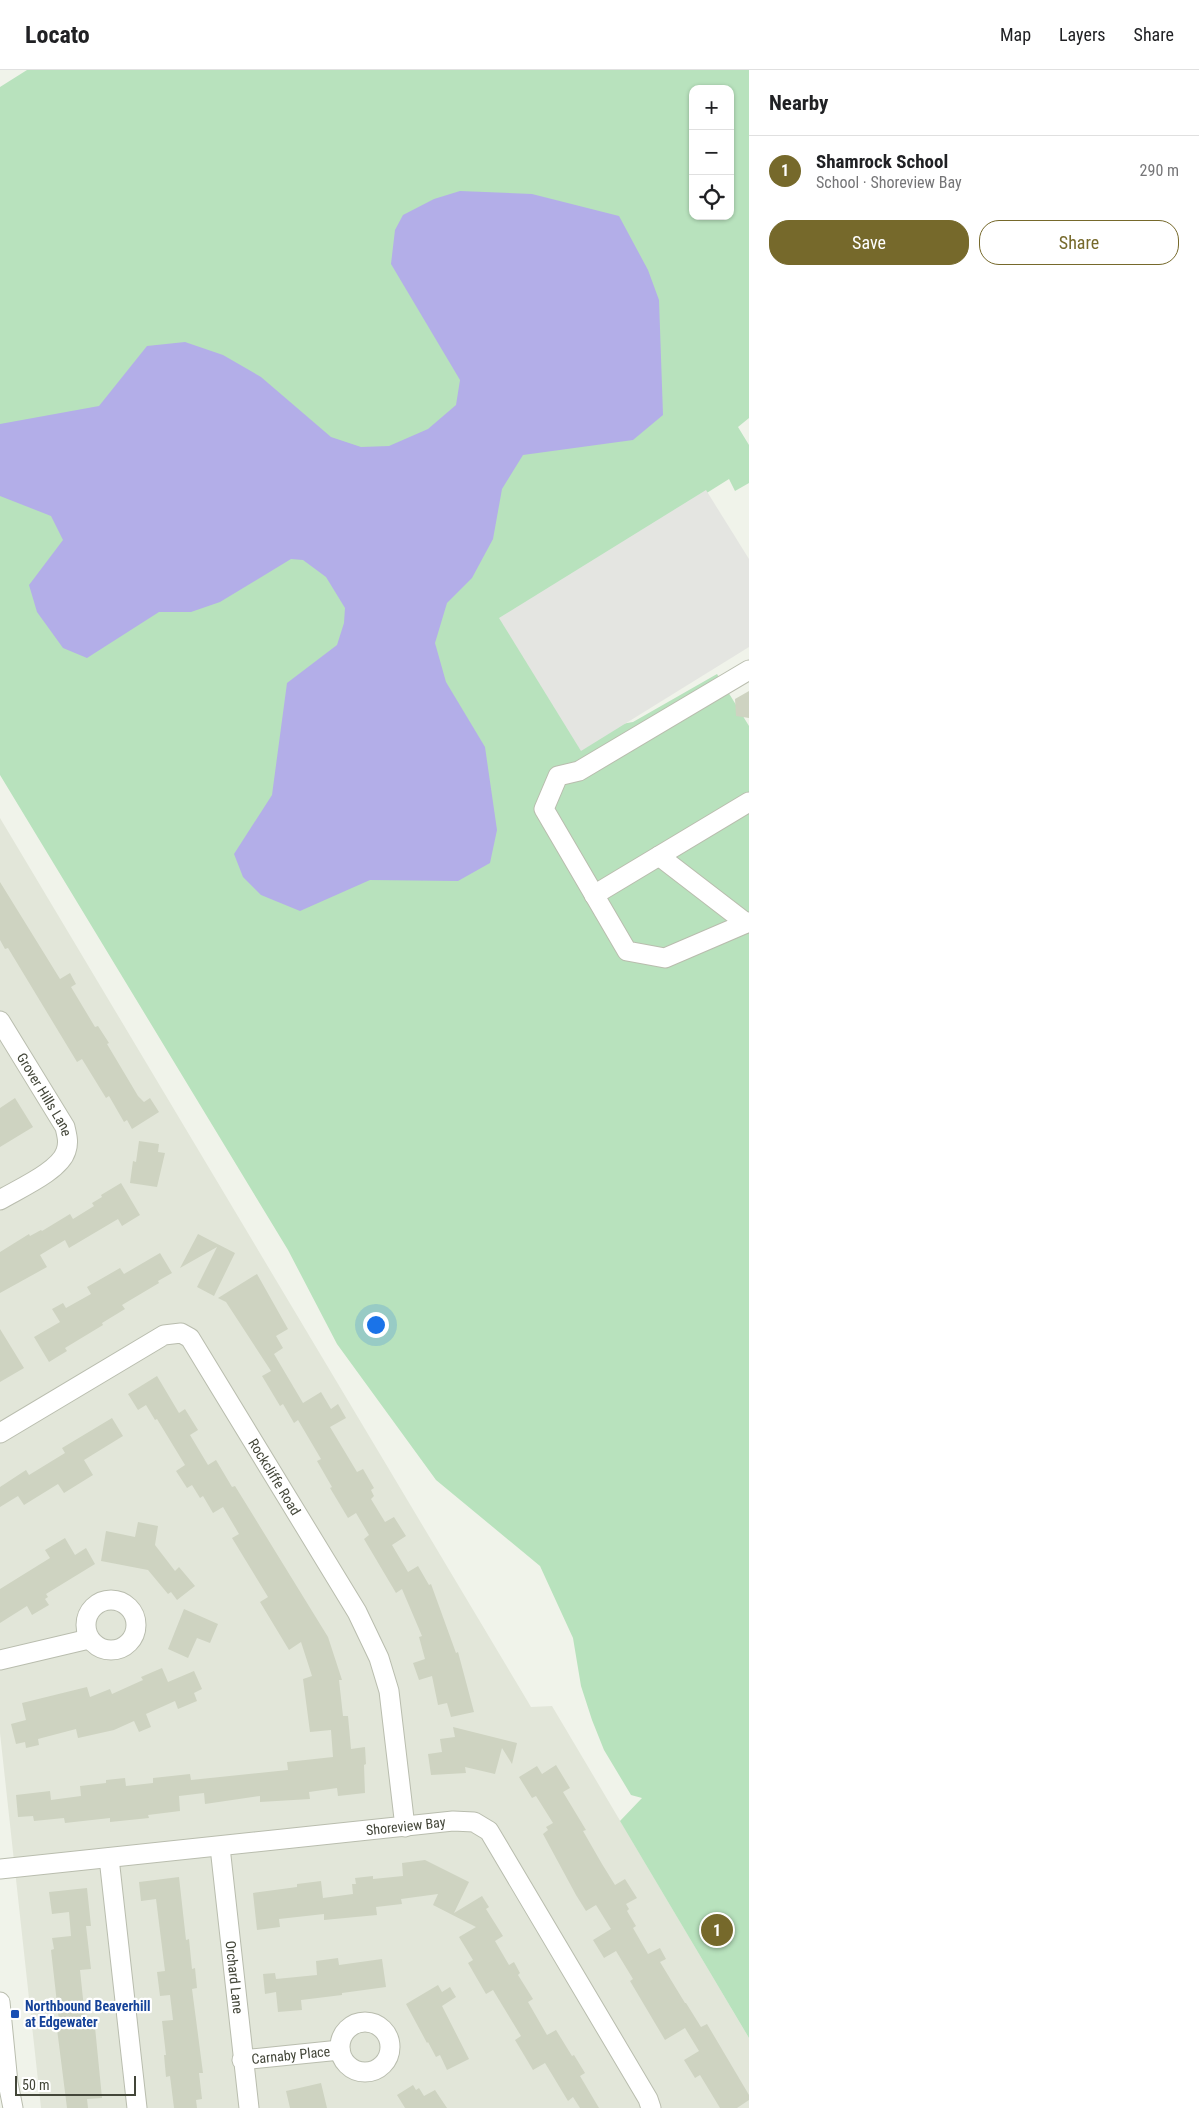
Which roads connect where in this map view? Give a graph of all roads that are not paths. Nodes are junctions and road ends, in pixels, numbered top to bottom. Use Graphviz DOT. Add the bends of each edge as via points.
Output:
graph roads {
  1 [pos="749,670"];
  2 [pos="749,802"];
  3 [pos="659,856"];
  4 [pos="594,895"];
  5 [pos="748,923"];
  6 [pos="0,1021"];
  7 [pos="0,1200"];
  8 [pos="0,1433"];
  9 [pos="89,1639"];
  10 [pos="0,1660"];
  11 [pos="405,1827"];
  12 [pos="220,1847"];
  13 [pos="109,1858"];
  14 [pos="0,1869"];
  15 [pos="0,2002"];
  16 [pos="340,2050"];
  17 [pos="242,2060"];
  18 [pos="4,2083"];
  19 [pos="13,2108"];
  20 [pos="137,2108"];
  21 [pos="249,2108"];
  22 [pos="651,2108"];
  1 -- 4 [label="street" via="579,771 558,776 544,809"];
  2 -- 3 [label="street"];
  3 -- 4 [label="street"];
  3 -- 5 [label="street"];
  4 -- 5 [label="street" via="627,951 665,958"];
  6 -- 7 [label="street, Grover Hills Lane" via="65,1127 68,1140 66,1153 59,1164"];
  8 -- 11 [label="street, Rockcliffe Road" via="164,1335 181,1333 190,1338 356,1612 379,1658 389,1691"];
  9 -- 10 [label="street"];
  11 -- 12 [label="street, Shoreview Bay"];
  11 -- 22 [label="street, Shoreview Bay" via="453,1821 474,1822 489,1831"];
  12 -- 13 [label="street, Shoreview Bay"];
  12 -- 17 [label="street, Orchard Lane"];
  13 -- 14 [label="street, Shoreview Bay"];
  13 -- 20 [label="street"];
  15 -- 18 [label="street"];
  16 -- 17 [label="street, Carnaby Place"];
  17 -- 21 [label="street, Orchard Lane"];
  18 -- 19 [label="street"];
}
